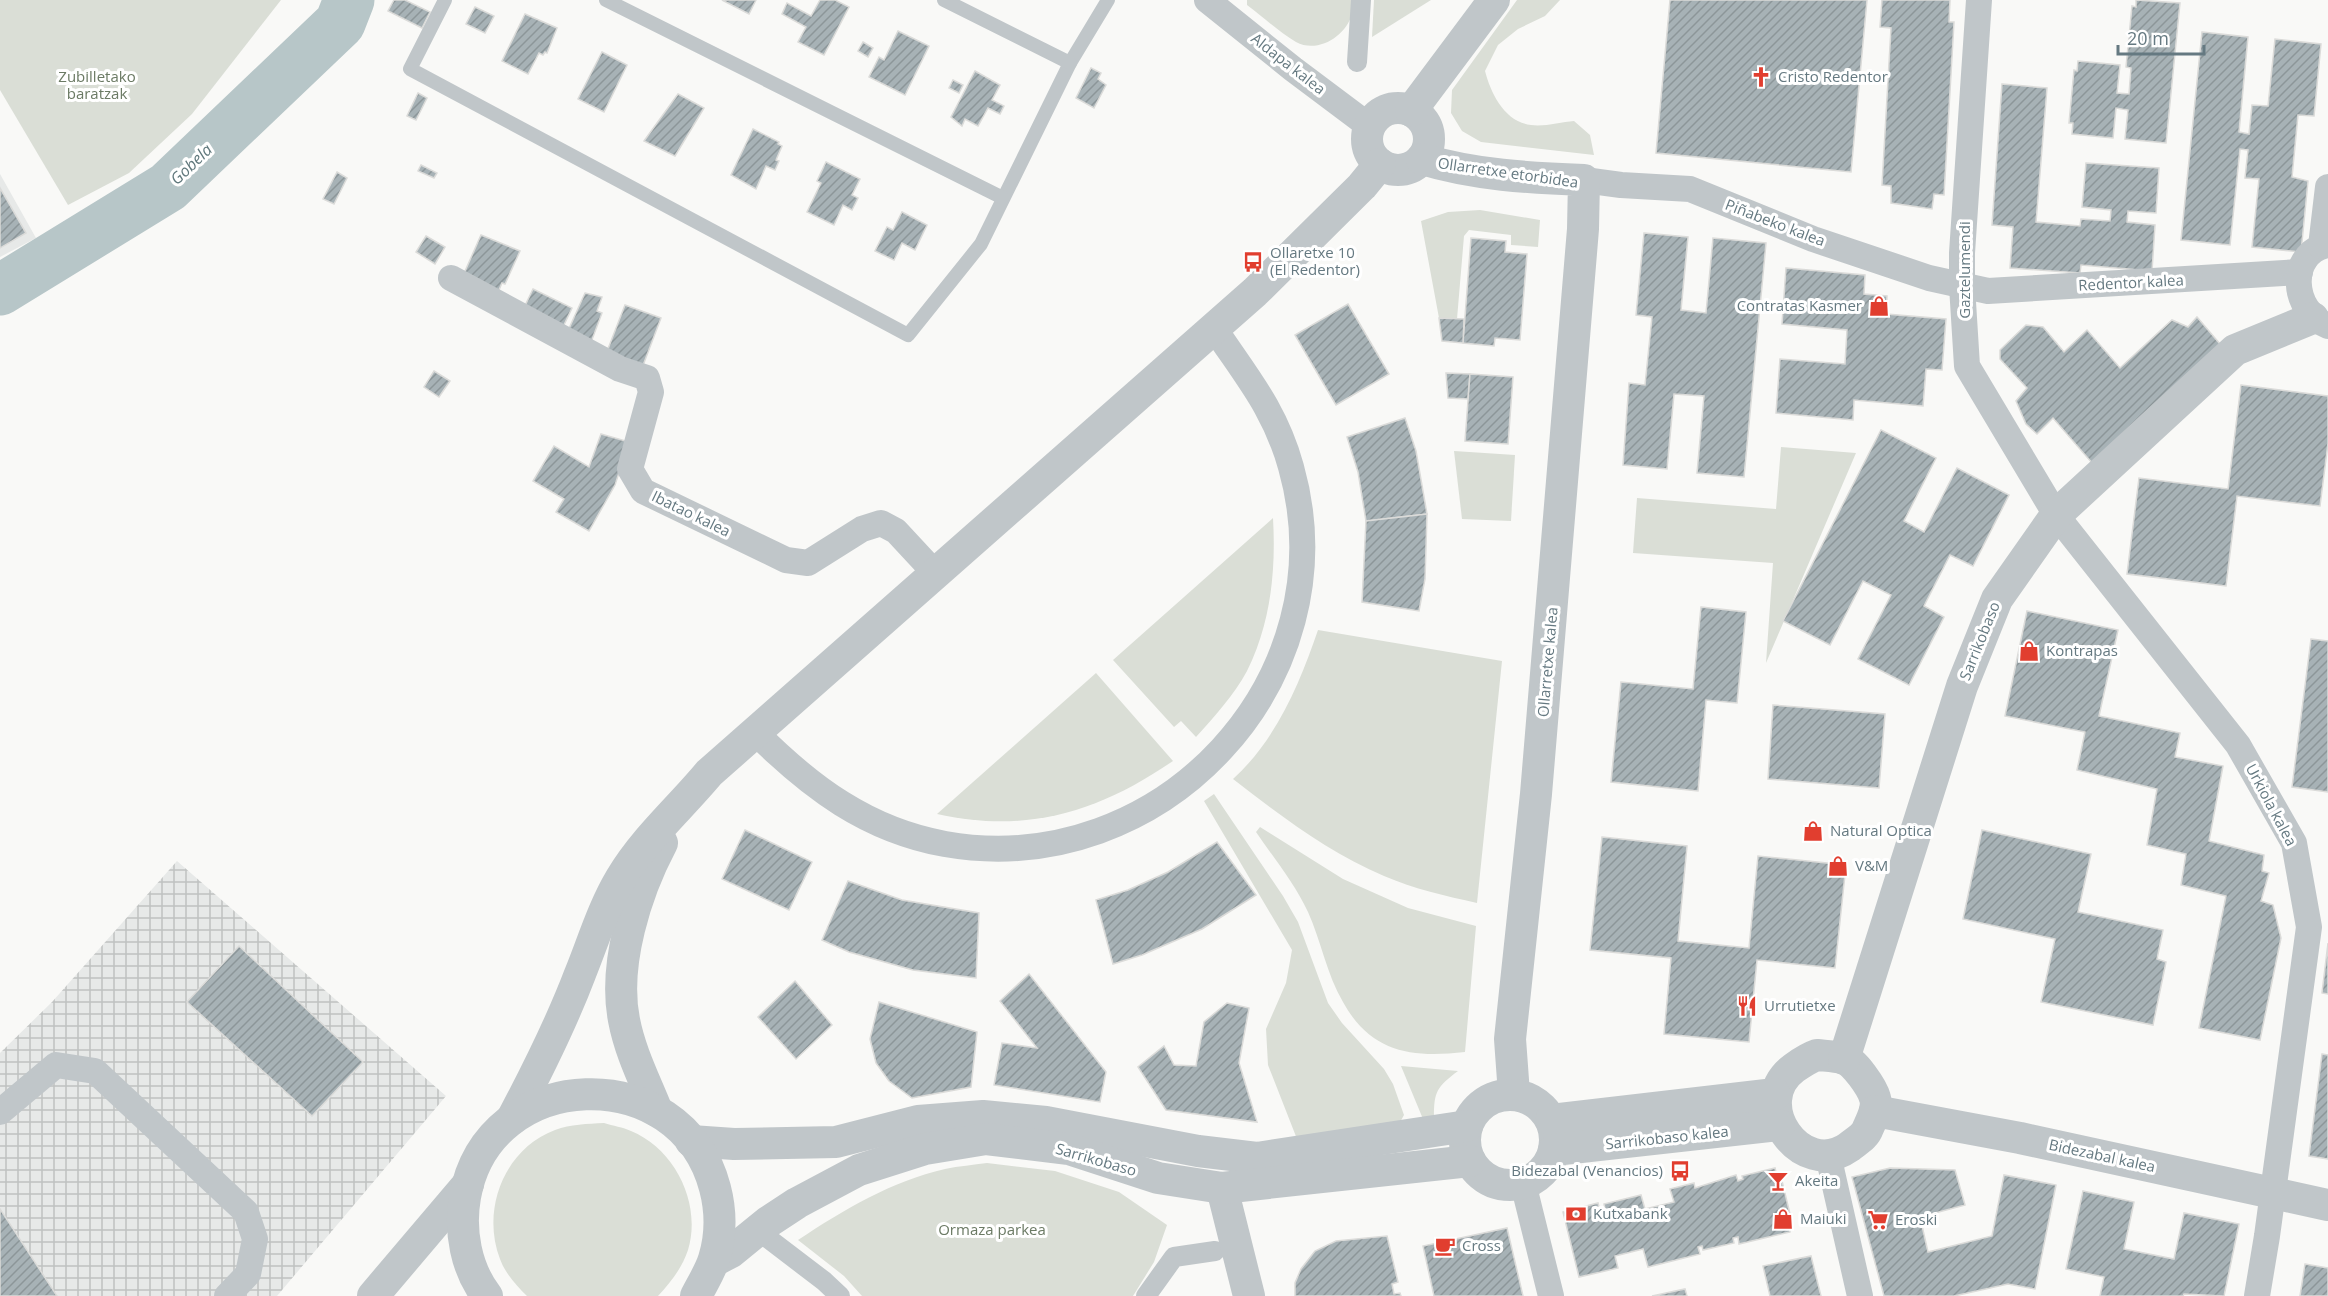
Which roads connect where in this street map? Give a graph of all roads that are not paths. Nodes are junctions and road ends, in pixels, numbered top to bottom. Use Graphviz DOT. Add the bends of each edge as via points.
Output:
graph roads {
  1 [pos="445,0"];
  2 [pos="606,0"];
  3 [pos="944,0"];
  4 [pos="1108,0"];
  5 [pos="1207,0"];
  6 [pos="1361,0"];
  7 [pos="1494,0"];
  8 [pos="1978,0"];
  9 [pos="1356,62"];
  10 [pos="1070,63"];
  11 [pos="1411,111"];
  12 [pos="1370,126"];
  13 [pos="1422,159"];
  14 [pos="1371,175"];
  15 [pos="1584,180"];
  16 [pos="2328,187"];
  17 [pos="1003,198"];
  18 [pos="1583,229"];
  19 [pos="2324,246"];
  20 [pos="2300,272"];
  21 [pos="452,278"];
  22 [pos="1962,286"];
  23 [pos="2320,322"];
  24 [pos="1214,328"];
  25 [pos="2056,515"];
  26 [pos="935,573"];
  27 [pos="755,732"];
  28 [pos="689,797"];
  29 [pos="1844,1059"];
  30 [pos="1514,1094"];
  31 [pos="1775,1094"];
  32 [pos="657,1111"];
  33 [pos="1875,1111"];
  34 [pos="0,1112"];
  35 [pos="512,1119"];
  36 [pos="1779,1125"];
  37 [pos="1467,1126"];
  38 [pos="1553,1135"];
  39 [pos="691,1141"];
  40 [pos="1828,1155"];
  41 [pos="1470,1161"];
  42 [pos="1523,1183"];
  43 [pos="468,1184"];
  44 [pos="1222,1188"];
  45 [pos="2273,1193"];
  46 [pos="2328,1205"];
  47 [pos="757,1230"];
  48 [pos="1215,1251"];
  49 [pos="714,1261"];
  50 [pos="227,1296"];
  51 [pos="373,1296"];
  52 [pos="487,1296"];
  53 [pos="696,1296"];
  54 [pos="840,1296"];
  55 [pos="1146,1296"];
  56 [pos="1249,1296"];
  57 [pos="1551,1296"];
  58 [pos="1860,1296"];
  59 [pos="2257,1296"];
  1 -- 17 [label="lane" via="410,69 908,335 981,244"];
  2 -- 17 [label="lane"];
  3 -- 10 [label="lane"];
  4 -- 10 [label="lane"];
  5 -- 12 [label="street, Aldapa kalea"];
  6 -- 9 [label="street"];
  7 -- 11 [label="street"];
  8 -- 22 [label="street, Gaztelumendi"];
  10 -- 17 [label="lane"];
  11 -- 12 [label="street" via="1388,109"];
  11 -- 13 [label="street" via="1423,122 1429,136"];
  12 -- 14 [label="street" via="1366,143"];
  13 -- 14 [label="street" via="1405,170 1386,169"];
  13 -- 15 [label="street, Ollarretxe etorbidea" via="1448,167"];
  14 -- 24 [label="street"];
  15 -- 18 [label="street, Ollarretxe etorbidea"];
  15 -- 22 [label="street, Piñabeko kalea" via="1690,189 1813,239"];
  16 -- 19 [label="street"];
  18 -- 30 [label="street, Ollarretxe kalea" via="1537,782 1510,1040"];
  19 -- 20 [label="street" via="2309,256"];
  20 -- 22 [label="street, Redentor kalea" via="1988,291"];
  20 -- 23 [label="street" via="2298,292 2302,303"];
  21 -- 26 [label="street, Ibatao kalea" via="620,369 647,378 651,392 630,469 643,491 786,560 808,563 862,529 881,523 896,531"];
  22 -- 25 [label="street, Gaztelumendi" via="1967,366"];
  23 -- 25 [label="street, Sarrikobaso" via="2235,350"];
  24 -- 26 [label="street"];
  24 -- 27 [label="street" via="1254,384 1280,433 1291,468 1302,540 1294,613 1270,682 1229,743 1201,771 1147,810 1083,837 1026,847 980,848 911,836 878,824 809,781"];
  25 -- 29 [label="street, Sarrikobaso" via="1996,599 1962,686"];
  25 -- 45 [label="street, Urkiola kalea" via="2238,745 2294,843 2309,927"];
  26 -- 27 [label="street"];
  27 -- 28 [label="street" via="709,772"];
  28 -- 32 [label="street" via="640,892 624,964 622,993 629,1042"];
  28 -- 35 [label="street" via="644,844 608,901 552,1040"];
  29 -- 31 [label="street" via="1809,1057 1784,1076"];
  29 -- 33 [label="street" via="1854,1064 1875,1097"];
  30 -- 37 [label="street" via="1484,1102"];
  30 -- 38 [label="street" via="1536,1102"];
  31 -- 36 [label="street"];
  31 -- 38 [label="street, Sarrikobaso kalea"];
  32 -- 35 [label="street" via="609,1094 583,1093 558,1097"];
  32 -- 39 [label="street"];
  33 -- 40 [label="street" via="1866,1135 1845,1150"];
  33 -- 45 [label="street, Bidezabal kalea"];
  34 -- 50 [label="street" via="56,1065 95,1071 246,1212 255,1239 248,1274"];
  35 -- 43 [label="street" via="485,1148"];
  36 -- 38 [label="street, Sarrikobaso kalea"];
  36 -- 40 [label="street" via="1795,1146"];
  37 -- 39 [label="street, Sarrikobaso" via="1257,1158 1198,1151 1046,1122 983,1116 918,1120 836,1142"];
  37 -- 41 [label="street"];
  38 -- 42 [label="street" via="1543,1171"];
  39 -- 49 [label="street" via="708,1168 717,1198 720,1220"];
  40 -- 58 [label="street"];
  41 -- 42 [label="street" via="1493,1181"];
  41 -- 44 [label="street, Sarrikobaso"];
  42 -- 57 [label="street"];
  43 -- 51 [label="street"];
  43 -- 52 [label="street" via="464,1238 470,1265"];
  44 -- 47 [label="street, Sarrikobaso" via="1158,1178 1069,1149 986,1139 926,1149 859,1170"];
  44 -- 56 [label="street"];
  45 -- 46 [label="street, Bidezabal kalea"];
  45 -- 59 [label="street, Urkiola kalea"];
  47 -- 49 [label="street, Sarrikobaso"];
  47 -- 54 [label="street"];
  48 -- 55 [label="street" via="1174,1257"];
  49 -- 53 [label="street"];
}
